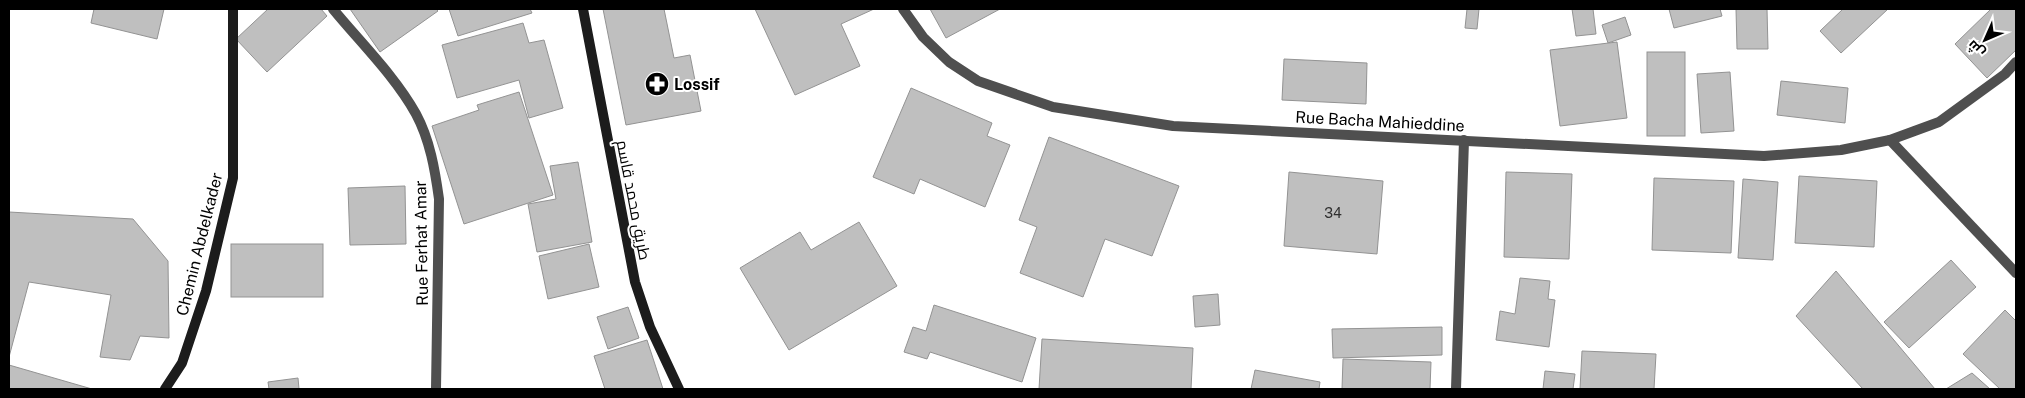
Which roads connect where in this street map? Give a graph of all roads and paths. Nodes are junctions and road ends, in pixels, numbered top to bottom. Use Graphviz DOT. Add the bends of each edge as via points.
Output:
graph roads {
  1 [pos="233,9"];
  2 [pos="333,9"];
  3 [pos="583,9"];
  4 [pos="903,9"];
  5 [pos="2016,62"];
  6 [pos="1464,140"];
  7 [pos="1890,140"];
  8 [pos="2016,273"];
  9 [pos="165,389"];
  10 [pos="436,389"];
  11 [pos="680,389"];
  12 [pos="1456,389"];
  1 -- 9 [label="street, Chemin Abdelkader" via="233,178 206,290 182,363"];
  2 -- 10 [label="street, Rue Ferhat Amar" via="405,95 426,138 435,168 439,199"];
  3 -- 11 [label="street, طريق محمد قاسم" via="634,282 650,327"];
  4 -- 6 [label="street, Rue Bacha Mahieddine" via="923,37 949,62 978,81 1053,107 1173,126"];
  5 -- 7 [label="street, Rue Bacha Mahieddine" via="2005,74 1939,122"];
  6 -- 7 [label="street, Rue Bacha Mahieddine" via="1764,156 1840,150"];
  6 -- 12 [label="street"];
  7 -- 8 [label="street"];
}
